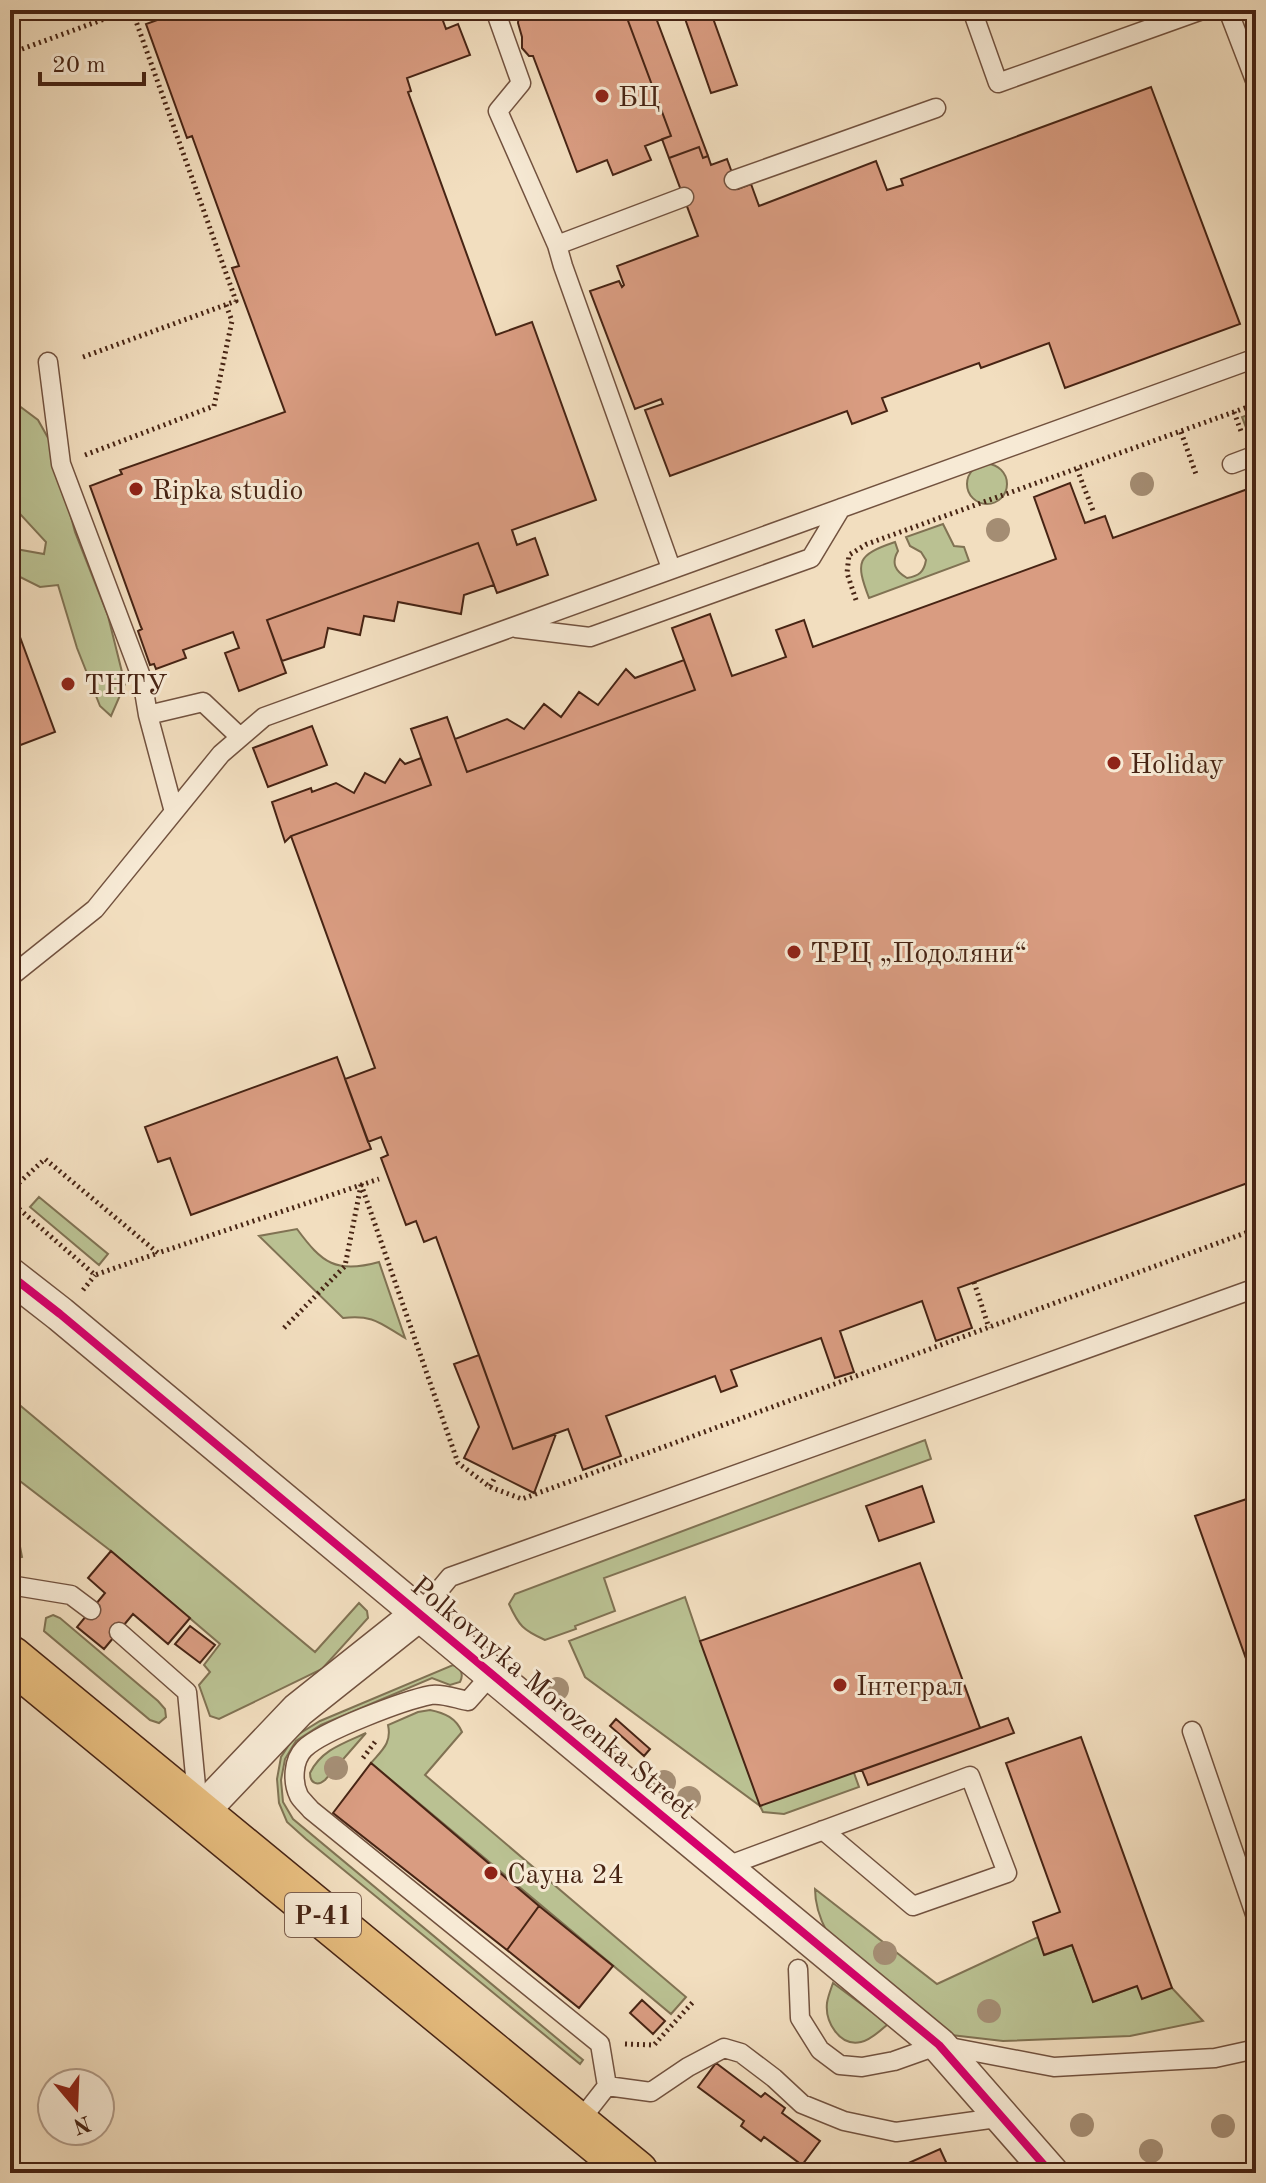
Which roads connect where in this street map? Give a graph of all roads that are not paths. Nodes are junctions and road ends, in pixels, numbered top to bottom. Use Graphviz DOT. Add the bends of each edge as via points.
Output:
graph roads {
  1 [pos="495,10"];
  2 [pos="972,10"];
  3 [pos="1202,10"];
  4 [pos="1228,10"];
  5 [pos="1256,83"];
  6 [pos="936,108"];
  7 [pos="734,180"];
  8 [pos="684,197"];
  9 [pos="557,245"];
  10 [pos="1256,358"];
  11 [pos="48,362"];
  12 [pos="1256,455"];
  13 [pos="1232,464"];
  14 [pos="841,508"];
  15 [pos="671,568"];
  16 [pos="513,628"];
  17 [pos="148,715"];
  18 [pos="240,737"];
  19 [pos="174,812"];
  20 [pos="10,977"];
  21 [pos="10,1275"];
  22 [pos="1256,1288"];
  23 [pos="10,1585"];
  24 [pos="91,1610"];
  25 [pos="420,1613"];
  26 [pos="119,1632"];
  27 [pos="10,1658"];
  28 [pos="491,1675"];
  29 [pos="1192,1731"];
  30 [pos="199,1814"];
  31 [pos="823,1830"];
  32 [pos="724,1867"];
  33 [pos="1256,1917"];
  34 [pos="798,1969"];
  35 [pos="939,2045"];
  36 [pos="1256,2049"];
  37 [pos="607,2086"];
  38 [pos="1004,2117"];
  39 [pos="578,2123"];
  40 [pos="636,2173"];
  41 [pos="1051,2173"];
  1 -- 9 [label="lane" via="521,83 498,111"];
  2 -- 3 [label="lane" via="998,83"];
  4 -- 5 [label="lane"];
  6 -- 7 [label="lane"];
  8 -- 9 [label="lane"];
  9 -- 15 [label="lane"];
  10 -- 14 [label="lane"];
  11 -- 17 [label="lane" via="61,464 142,679"];
  12 -- 13 [label="lane"];
  14 -- 15 [label="lane"];
  14 -- 16 [label="lane" via="811,558 590,637"];
  15 -- 16 [label="lane"];
  16 -- 18 [label="lane" via="264,717"];
  17 -- 18 [label="lane" via="203,702"];
  17 -- 19 [label="lane"];
  18 -- 19 [label="lane"];
  19 -- 20 [label="lane" via="95,909"];
  21 -- 25 [label="street, Polkovnyka Morozenka Street"];
  22 -- 25 [label="lane" via="450,1577"];
  23 -- 24 [label="lane" via="71,1595"];
  25 -- 28 [label="street, Polkovnyka Morozenka Street"];
  25 -- 30 [label="street" via="298,1710"];
  26 -- 30 [label="lane" via="187,1692"];
  27 -- 30 [label="main road, Р-41"];
  28 -- 32 [label="street, Polkovnyka Morozenka Street"];
  28 -- 37 [label="lane" via="468,1701 434,1694 326,1735 304,1749 296,1762 300,1796 600,2044"];
  29 -- 33 [label="lane"];
  30 -- 39 [label="main road, Р-41"];
  31 -- 31 [label="lane" via="970,1776 1007,1873 913,1906"];
  31 -- 32 [label="lane"];
  32 -- 35 [label="street, Polkovnyka Morozenka Street"];
  34 -- 35 [label="lane" via="800,2018 820,2050 840,2065 894,2061"];
  35 -- 36 [label="lane" via="1054,2067 1215,2058"];
  35 -- 38 [label="street, Polkovnyka Morozenka Street"];
  37 -- 38 [label="lane" via="651,2092 724,2048 741,2053 802,2104 844,2121 896,2132"];
  37 -- 39 [label="lane"];
  38 -- 41 [label="street, Polkovnyka Morozenka Street"];
  39 -- 40 [label="main road, Р-41"];
}
